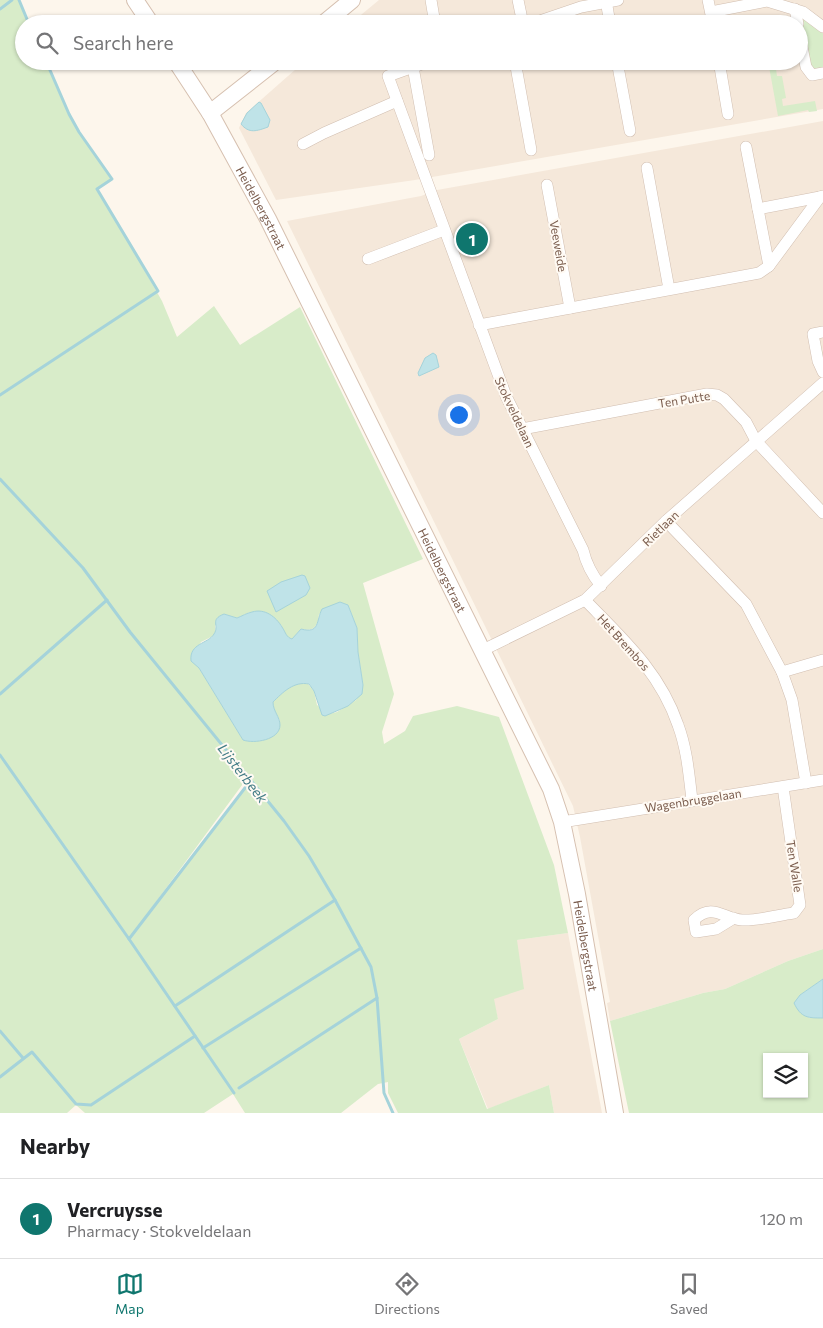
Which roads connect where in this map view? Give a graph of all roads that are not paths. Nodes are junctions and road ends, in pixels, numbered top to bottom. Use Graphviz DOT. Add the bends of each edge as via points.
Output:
graph roads {
  1 [pos="135,0"];
  2 [pos="352,0"];
  3 [pos="430,0"];
  4 [pos="518,0"];
  5 [pos="708,0"];
  6 [pos="610,1"];
  7 [pos="795,9"];
  8 [pos="145,15"];
  9 [pos="334,15"];
  10 [pos="433,15"];
  11 [pos="521,15"];
  12 [pos="558,15"];
  13 [pos="610,15"];
  14 [pos="711,15"];
  15 [pos="722,15"];
  16 [pos="796,15"];
  17 [pos="823,27"];
  18 [pos="182,70"];
  19 [pos="265,70"];
  20 [pos="405,70"];
  21 [pos="414,70"];
  22 [pos="517,70"];
  23 [pos="619,70"];
  24 [pos="721,70"];
  25 [pos="808,70"];
  26 [pos="823,73"];
  27 [pos="397,101"];
  28 [pos="210,113"];
  29 [pos="728,114"];
  30 [pos="630,131"];
  31 [pos="303,144"];
  32 [pos="746,147"];
  33 [pos="532,150"];
  34 [pos="429,155"];
  35 [pos="647,168"];
  36 [pos="548,185"];
  37 [pos="822,197"];
  38 [pos="758,209"];
  39 [pos="444,230"];
  40 [pos="368,259"];
  41 [pos="769,266"];
  42 [pos="669,289"];
  43 [pos="570,308"];
  44 [pos="479,325"];
  45 [pos="823,332"];
  46 [pos="823,372"];
  47 [pos="823,383"];
  48 [pos="522,428"];
  49 [pos="756,441"];
  50 [pos="823,513"];
  51 [pos="666,521"];
  52 [pos="601,586"];
  53 [pos="585,600"];
  54 [pos="483,650"];
  55 [pos="823,660"];
  56 [pos="782,672"];
  57 [pos="823,780"];
  58 [pos="806,783"];
  59 [pos="783,787"];
  60 [pos="692,800"];
  61 [pos="562,822"];
  62 [pos="734,918"];
  63 [pos="615,1113"];
  1 -- 8 [label="main road"];
  2 -- 9 [label="main road"];
  3 -- 10 [label="street"];
  4 -- 11 [label="street"];
  5 -- 14 [label="street"];
  6 -- 12 [label="street"];
  6 -- 13 [label="street"];
  7 -- 15 [label="street" via="767,1"];
  7 -- 16 [label="street"];
  7 -- 17 [label="street"];
  18 -- 28 [label="main road, Heidelbergstraat"];
  19 -- 28 [label="main road"];
  20 -- 27 [label="street, Stokveldelaan" via="388,76"];
  21 -- 34 [label="street"];
  22 -- 33 [label="street"];
  23 -- 30 [label="street"];
  24 -- 29 [label="street"];
  25 -- 26 [label="street" via="812,75"];
  27 -- 31 [label="street"];
  27 -- 39 [label="street, Stokveldelaan"];
  28 -- 54 [label="main road, Heidelbergstraat" via="268,219"];
  32 -- 38 [label="street"];
  35 -- 42 [label="street"];
  36 -- 43 [label="street, Veeweide"];
  37 -- 38 [label="street"];
  37 -- 41 [label="street"];
  38 -- 41 [label="street"];
  39 -- 40 [label="street"];
  39 -- 44 [label="street, Stokveldelaan"];
  41 -- 42 [label="street" via="754,274"];
  42 -- 43 [label="street"];
  43 -- 44 [label="street"];
  44 -- 48 [label="street, Stokveldelaan"];
  45 -- 46 [label="street" via="814,334"];
  47 -- 49 [label="street, Rietlaan"];
  48 -- 49 [label="street, Ten Putte" via="714,394 722,397 746,422"];
  48 -- 52 [label="street, Stokveldelaan"];
  49 -- 50 [label="street, Ten Putte"];
  49 -- 51 [label="street, Rietlaan"];
  51 -- 52 [label="street, Rietlaan"];
  51 -- 56 [label="street" via="746,604"];
  52 -- 53 [label="street, Rietlaan"];
  53 -- 54 [label="street, Rietlaan"];
  53 -- 60 [label="street, Het Brembos" via="643,660 669,701 687,760"];
  54 -- 61 [label="main road, Heidelbergstraat" via="551,788"];
  55 -- 56 [label="street"];
  56 -- 58 [label="street" via="792,700"];
  57 -- 58 [label="street, Wagenbruggelaan"];
  58 -- 59 [label="street, Wagenbruggelaan"];
  59 -- 60 [label="street, Wagenbruggelaan"];
  59 -- 62 [label="street, Ten Walle" via="800,905 794,913 745,920"];
  60 -- 61 [label="street, Wagenbruggelaan"];
  61 -- 63 [label="main road, Heidelbergstraat"];
}
